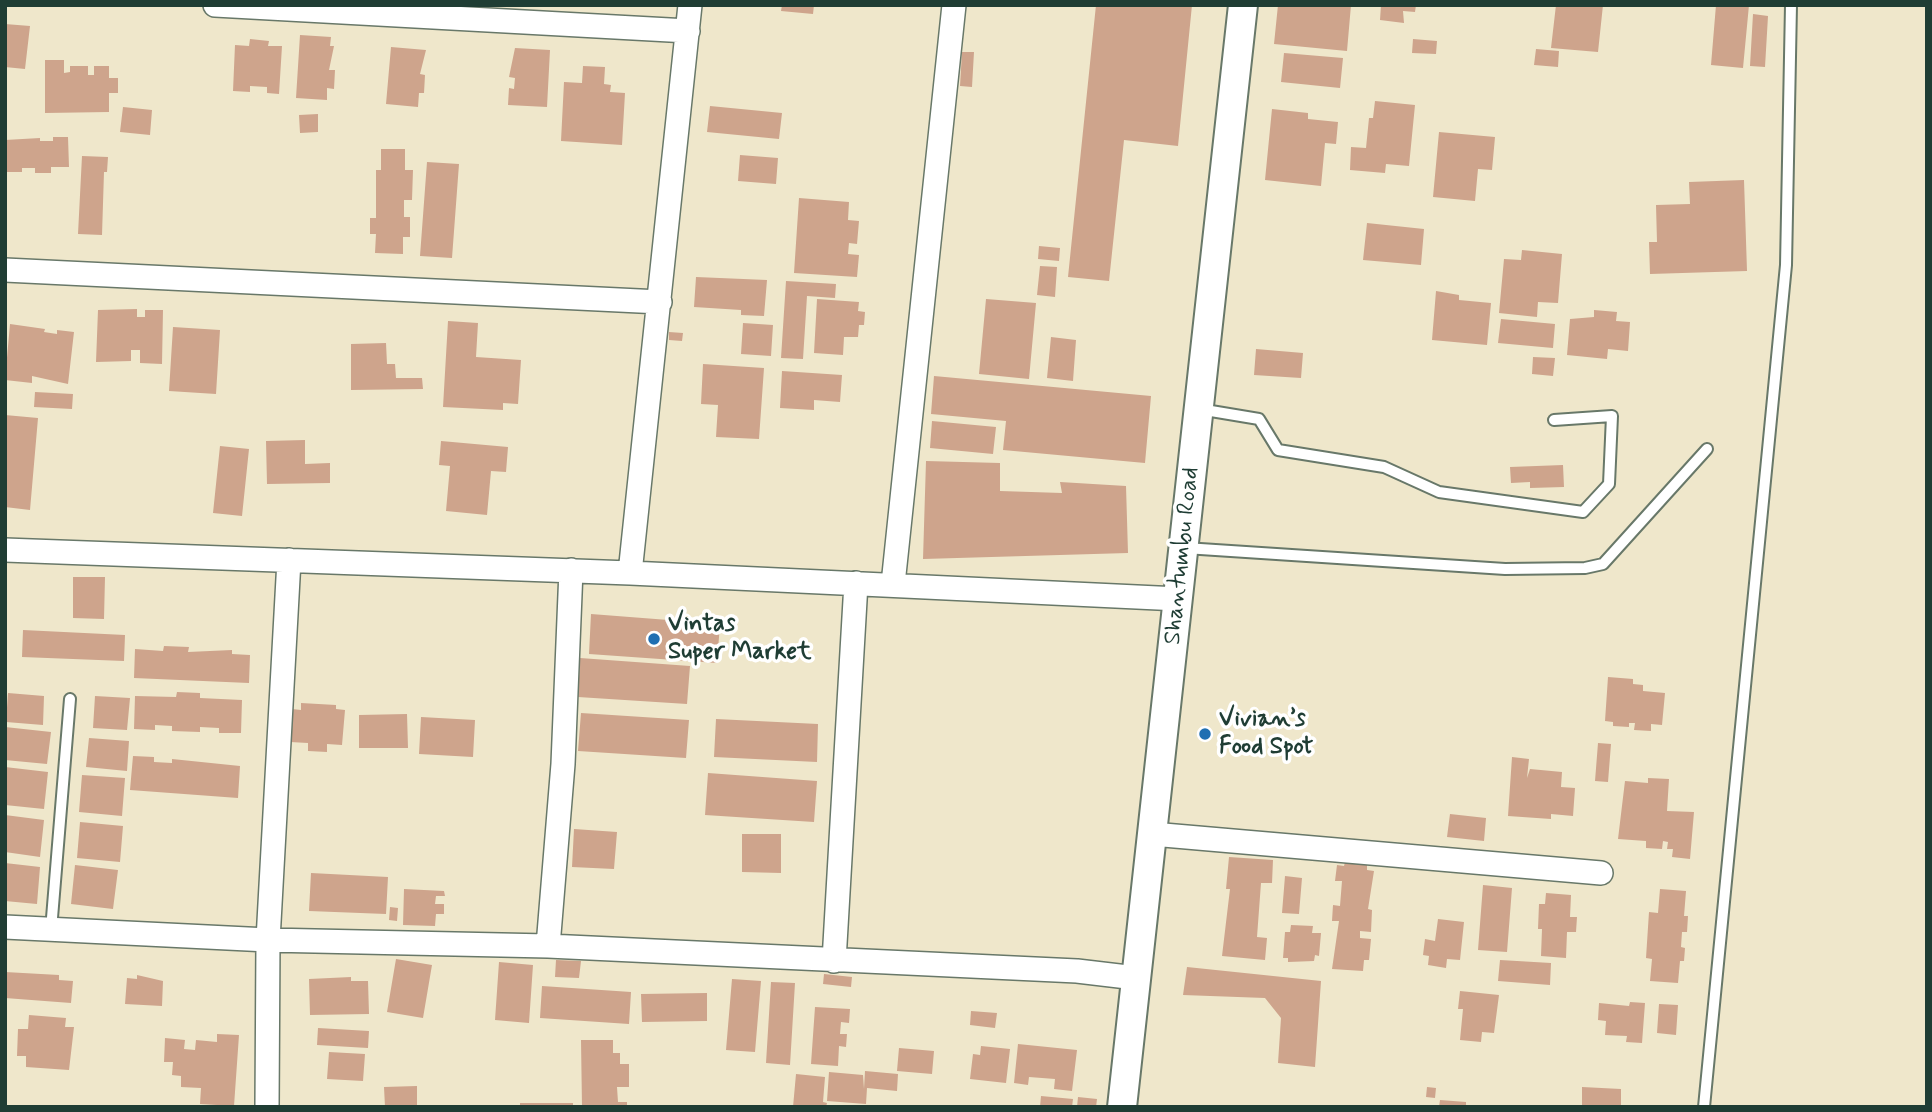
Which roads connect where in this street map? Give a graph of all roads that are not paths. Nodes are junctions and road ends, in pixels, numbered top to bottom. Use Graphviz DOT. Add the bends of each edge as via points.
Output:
graph roads {
  1 [pos="215,5"];
  2 [pos="690,5"];
  3 [pos="954,5"];
  4 [pos="1243,5"];
  5 [pos="1791,5"];
  6 [pos="688,31"];
  7 [pos="5,270"];
  8 [pos="660,302"];
  9 [pos="1199,409"];
  10 [pos="1554,419"];
  11 [pos="1707,449"];
  12 [pos="1185,548"];
  13 [pos="5,550"];
  14 [pos="289,560"];
  15 [pos="571,570"];
  16 [pos="631,573"];
  17 [pos="856,583"];
  18 [pos="893,584"];
  19 [pos="1179,599"];
  20 [pos="70,699"];
  21 [pos="1152,834"];
  22 [pos="1601,873"];
  23 [pos="5,927"];
  24 [pos="51,930"];
  25 [pos="268,940"];
  26 [pos="548,946"];
  27 [pos="834,961"];
  28 [pos="1136,978"];
  29 [pos="267,1107"];
  30 [pos="1122,1107"];
  31 [pos="1704,1107"];
  1 -- 6 [label="street"];
  2 -- 6 [label="street"];
  3 -- 18 [label="street"];
  4 -- 9 [label="street, Shantumbu Road"];
  5 -- 31 [label="lane" via="1786,265"];
  6 -- 8 [label="street"];
  7 -- 8 [label="street"];
  8 -- 16 [label="street"];
  9 -- 10 [label="lane" via="1259,419 1278,450 1384,467 1439,492 1583,512 1609,484 1612,416"];
  9 -- 12 [label="street, Shantumbu Road"];
  11 -- 12 [label="lane" via="1603,565 1505,569"];
  12 -- 19 [label="street, Shantumbu Road"];
  13 -- 14 [label="street"];
  14 -- 15 [label="street"];
  14 -- 25 [label="street"];
  15 -- 16 [label="street"];
  15 -- 26 [label="street" via="563,764"];
  16 -- 17 [label="street"];
  17 -- 18 [label="street"];
  17 -- 27 [label="street"];
  18 -- 19 [label="street"];
  19 -- 21 [label="street, Shantumbu Road"];
  20 -- 24 [label="lane"];
  21 -- 22 [label="street"];
  21 -- 28 [label="street, Shantumbu Road"];
  23 -- 24 [label="street"];
  24 -- 25 [label="street"];
  25 -- 26 [label="street"];
  25 -- 29 [label="street"];
  26 -- 27 [label="street"];
  27 -- 28 [label="street" via="1077,971"];
  28 -- 30 [label="street, Shantumbu Road"];
}
